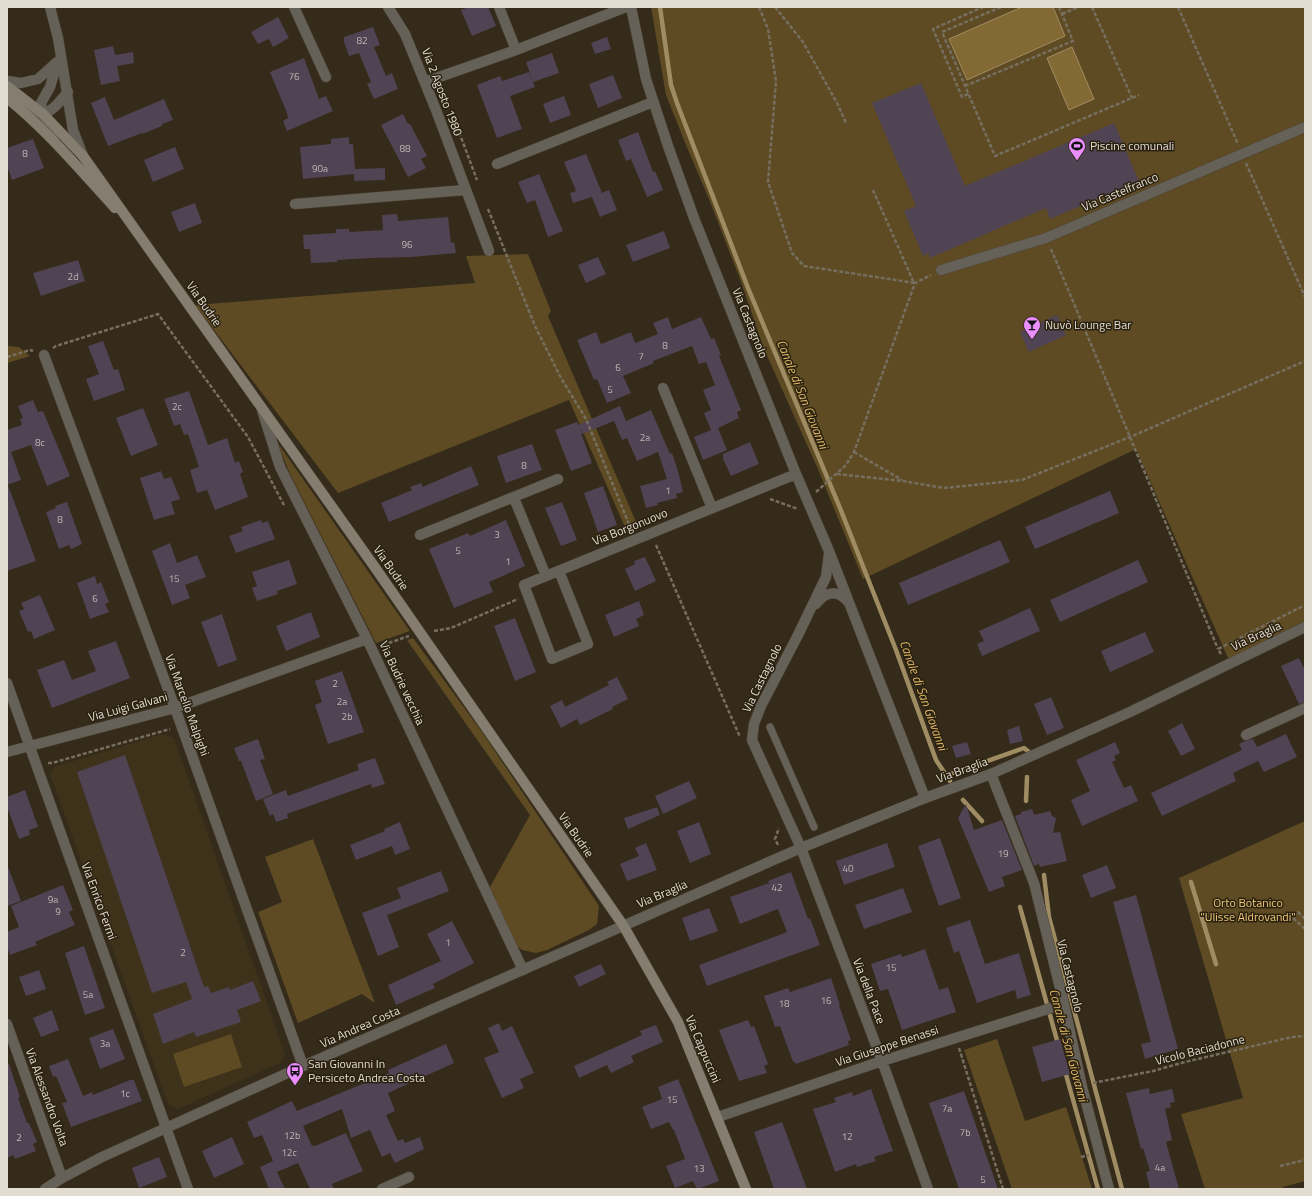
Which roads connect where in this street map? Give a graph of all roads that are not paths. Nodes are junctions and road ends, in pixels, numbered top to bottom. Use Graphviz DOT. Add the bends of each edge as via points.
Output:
graph roads {
  1 [pos="50,7"];
  2 [pos="294,7"];
  3 [pos="388,7"];
  4 [pos="499,7"];
  5 [pos="626,7"];
  6 [pos="632,7"];
  7 [pos="58,38"];
  8 [pos="516,50"];
  9 [pos="57,64"];
  10 [pos="326,78"];
  11 [pos="7,81"];
  12 [pos="425,82"];
  13 [pos="7,86"];
  14 [pos="68,92"];
  15 [pos="7,98"];
  16 [pos="654,102"];
  17 [pos="17,106"];
  18 [pos="43,114"];
  19 [pos="1305,127"];
  20 [pos="55,142"];
  21 [pos="83,156"];
  22 [pos="497,164"];
  23 [pos="465,190"];
  24 [pos="295,204"];
  25 [pos="134,229"];
  26 [pos="489,251"];
  27 [pos="940,270"];
  28 [pos="44,355"];
  29 [pos="663,388"];
  30 [pos="261,407"];
  31 [pos="796,474"];
  32 [pos="558,479"];
  33 [pos="514,498"];
  34 [pos="712,508"];
  35 [pos="420,535"];
  36 [pos="829,551"];
  37 [pos="559,571"];
  38 [pos="546,576"];
  39 [pos="850,604"];
  40 [pos="811,609"];
  41 [pos="1305,628"];
  42 [pos="367,639"];
  43 [pos="7,683"];
  44 [pos="175,708"];
  45 [pos="1305,708"];
  46 [pos="770,727"];
  47 [pos="1246,735"];
  48 [pos="30,747"];
  49 [pos="7,752"];
  50 [pos="991,774"];
  51 [pos="925,798"];
  52 [pos="814,827"];
  53 [pos="801,848"];
  54 [pos="623,925"];
  55 [pos="523,970"];
  56 [pos="1064,1004"];
  57 [pos="7,1024"];
  58 [pos="882,1061"];
  59 [pos="303,1066"];
  60 [pos="718,1117"];
  61 [pos="166,1128"];
  62 [pos="409,1177"];
  63 [pos="62,1178"];
  64 [pos="45,1189"];
  65 [pos="188,1189"];
  66 [pos="382,1189"];
  67 [pos="746,1189"];
  68 [pos="928,1189"];
  69 [pos="1109,1189"];
  1 -- 7 [label="street"];
  2 -- 10 [label="street"];
  3 -- 12 [label="street, Via 2 Agosto 1980" via="405,34"];
  4 -- 8 [label="street"];
  5 -- 8 [label="street"];
  6 -- 16 [label="street, Via Castagnolo" via="646,79"];
  7 -- 9 [label="street"];
  7 -- 14 [label="street"];
  8 -- 12 [label="street"];
  9 -- 11 [label="street" via="38,79 21,83"];
  9 -- 18 [label="street" via="50,87 41,103"];
  12 -- 23 [label="street, Via 2 Agosto 1980"];
  13 -- 18 [label="main road, Via Budrie"];
  14 -- 18 [label="street" via="56,106"];
  14 -- 21 [label="street" via="73,130"];
  15 -- 17 [label="main road, Via Budrie"];
  16 -- 22 [label="street"];
  16 -- 31 [label="street, Via Castagnolo" via="694,218"];
  17 -- 18 [label="street" via="32,113"];
  17 -- 20 [label="main road, Via Budrie"];
  18 -- 20 [label="street" via="45,125"];
  18 -- 21 [label="main road, Via Budrie"];
  19 -- 27 [label="street, Via Castelfranco" via="1046,238"];
  20 -- 25 [label="main road, Via Budrie"];
  21 -- 25 [label="main road, Via Budrie"];
  23 -- 24 [label="street"];
  23 -- 26 [label="street, Via 2 Agosto 1980"];
  25 -- 30 [label="main road, Via Budrie"];
  28 -- 44 [label="street, Via Marcello Malpighi"];
  29 -- 34 [label="street"];
  30 -- 42 [label="street, Via Budrie vecchia" via="280,467"];
  30 -- 54 [label="main road, Via Budrie"];
  31 -- 34 [label="street, Via Borgonuovo"];
  31 -- 36 [label="street, Via Castagnolo"];
  32 -- 33 [label="street"];
  33 -- 35 [label="street"];
  33 -- 38 [label="street"];
  34 -- 37 [label="street, Via Borgonuovo"];
  36 -- 39 [label="street, Via Castagnolo"];
  36 -- 40 [label="street, Via Castagnolo" via="826,577"];
  37 -- 38 [label="street, Via Borgonuovo"];
  37 -- 38 [label="street, Via Borgonuovo" via="588,644 552,658 524,585"];
  39 -- 40 [label="street, Via Castagnolo" via="839,594 832,593 825,595"];
  39 -- 51 [label="street, Via Castagnolo"];
  40 -- 53 [label="street, Via Castagnolo" via="759,712 752,740"];
  41 -- 50 [label="street, Via Braglia" via="1130,712"];
  42 -- 44 [label="street, Via Luigi Galvani"];
  42 -- 55 [label="street, Via Budrie vecchia"];
  43 -- 48 [label="street, Via Enrico Fermi"];
  44 -- 48 [label="street, Via Luigi Galvani"];
  44 -- 59 [label="street, Via Marcello Malpighi"];
  45 -- 47 [label="street"];
  46 -- 52 [label="lane"];
  48 -- 49 [label="street, Via Luigi Galvani"];
  48 -- 61 [label="street, Via Enrico Fermi"];
  50 -- 51 [label="street, Via Braglia"];
  50 -- 56 [label="street, Via Castagnolo" via="1034,883"];
  51 -- 53 [label="street, Via Braglia"];
  53 -- 54 [label="street, Via Braglia"];
  53 -- 58 [label="street, Via della Pace"];
  54 -- 55 [label="street, Via Andrea Costa"];
  54 -- 60 [label="main road, Via Cappuccini" via="678,1022"];
  55 -- 59 [label="street, Via Andrea Costa"];
  56 -- 58 [label="street, Via Giuseppe Benassi"];
  56 -- 69 [label="street, Via Castagnolo" via="1082,1087"];
  57 -- 63 [label="street, Via Alessandro Volta"];
  58 -- 60 [label="street, Via Giuseppe Benassi"];
  58 -- 68 [label="street, Via della Pace"];
  59 -- 61 [label="street, Via Andrea Costa"];
  60 -- 67 [label="main road, Via Cappuccini"];
  61 -- 63 [label="street, Via Andrea Costa"];
  61 -- 65 [label="street, Via Enrico Fermi"];
  62 -- 66 [label="street"];
  63 -- 64 [label="street, Via Andrea Costa"];
}
